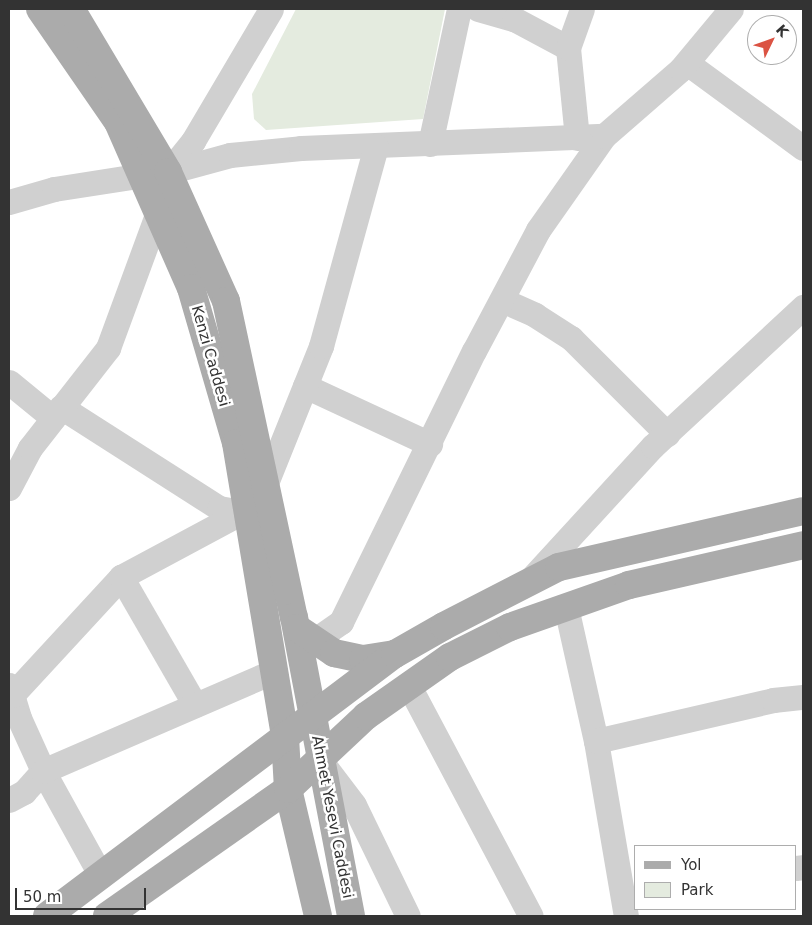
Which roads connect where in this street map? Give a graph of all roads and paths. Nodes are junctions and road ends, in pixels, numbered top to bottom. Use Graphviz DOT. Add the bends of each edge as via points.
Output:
graph roads {
  1 [pos="40,9"];
  2 [pos="71,9"];
  3 [pos="459,9"];
  4 [pos="478,9"];
  5 [pos="582,9"];
  6 [pos="731,9"];
  7 [pos="262,13"];
  8 [pos="568,48"];
  9 [pos="686,63"];
  10 [pos="604,136"];
  11 [pos="577,138"];
  12 [pos="430,144"];
  13 [pos="376,146"];
  14 [pos="803,148"];
  15 [pos="155,174"];
  16 [pos="9,202"];
  17 [pos="158,212"];
  18 [pos="502,300"];
  19 [pos="803,307"];
  20 [pos="9,382"];
  21 [pos="305,386"];
  22 [pos="57,412"];
  23 [pos="667,434"];
  24 [pos="430,444"];
  25 [pos="266,483"];
  26 [pos="9,488"];
  27 [pos="803,511"];
  28 [pos="803,545"];
  29 [pos="121,577"];
  30 [pos="531,580"];
  31 [pos="566,607"];
  32 [pos="340,622"];
  33 [pos="306,634"];
  34 [pos="395,654"];
  35 [pos="344,655"];
  36 [pos="274,671"];
  37 [pos="409,686"];
  38 [pos="803,697"];
  39 [pos="12,704"];
  40 [pos="195,705"];
  41 [pos="313,717"];
  42 [pos="285,737"];
  43 [pos="596,741"];
  44 [pos="320,759"];
  45 [pos="43,770"];
  46 [pos="288,789"];
  47 [pos="9,800"];
  48 [pos="101,876"];
  49 [pos="628,884"];
  50 [pos="47,916"];
  51 [pos="107,916"];
  52 [pos="318,916"];
  53 [pos="351,916"];
  54 [pos="408,916"];
  55 [pos="531,916"];
  56 [pos="626,916"];
  1 -- 15 [label="main road, Kenzi Caddesi"];
  2 -- 15 [label="main road, Kenzi Caddesi"];
  3 -- 12 [label="street"];
  4 -- 8 [label="street" via="514,19"];
  5 -- 8 [label="street"];
  6 -- 9 [label="street"];
  7 -- 15 [label="street" via="193,141"];
  8 -- 11 [label="street"];
  9 -- 10 [label="street"];
  9 -- 14 [label="street"];
  10 -- 11 [label="street"];
  10 -- 18 [label="street" via="538,230"];
  11 -- 12 [label="street"];
  12 -- 13 [label="street"];
  13 -- 15 [label="street" via="301,148 230,155"];
  13 -- 21 [label="street" via="321,346"];
  15 -- 16 [label="street" via="54,189"];
  15 -- 17 [label="main road, Kenzi Caddesi"];
  15 -- 25 [label="main road, Kenzi Caddesi" via="226,301"];
  17 -- 22 [label="street" via="108,348"];
  17 -- 36 [label="main road, Kenzi Caddesi" via="191,288 236,443"];
  18 -- 23 [label="street" via="535,315 570,338"];
  18 -- 24 [label="street"];
  19 -- 23 [label="street"];
  20 -- 22 [label="street"];
  21 -- 24 [label="street"];
  21 -- 25 [label="street"];
  22 -- 26 [label="street" via="30,448"];
  22 -- 29 [label="street" via="219,508 242,512"];
  23 -- 30 [label="street"];
  24 -- 32 [label="street"];
  25 -- 33 [label="main road, Kenzi Caddesi"];
  27 -- 30 [label="main road" via="559,567"];
  28 -- 31 [label="main road" via="629,585"];
  29 -- 39 [label="street"];
  29 -- 40 [label="street"];
  30 -- 34 [label="main road"];
  31 -- 37 [label="main road" via="510,627 450,658"];
  31 -- 43 [label="street"];
  32 -- 33 [label="street"];
  32 -- 35 [label="street"];
  33 -- 35 [label="main road" via="334,653"];
  33 -- 41 [label="main road, Kenzi Caddesi"];
  34 -- 35 [label="main road" via="363,658"];
  34 -- 41 [label="main road"];
  36 -- 40 [label="street"];
  36 -- 42 [label="main road, Kenzi Caddesi"];
  37 -- 44 [label="main road" via="366,716"];
  37 -- 55 [label="street"];
  38 -- 43 [label="street" via="773,700"];
  39 -- 45 [label="street"];
  40 -- 45 [label="street"];
  41 -- 42 [label="main road"];
  41 -- 44 [label="main road, Ahmet Yesevi Caddesi"];
  42 -- 46 [label="main road, Ahmet Yesevi Caddesi"];
  42 -- 48 [label="main road"];
  43 -- 49 [label="street"];
  44 -- 46 [label="main road"];
  44 -- 53 [label="main road, Ahmet Yesevi Caddesi"];
  44 -- 54 [label="street" via="354,805"];
  45 -- 47 [label="street" via="24,792"];
  45 -- 48 [label="street"];
  46 -- 51 [label="main road"];
  46 -- 52 [label="main road, Ahmet Yesevi Caddesi"];
  48 -- 50 [label="main road"];
  49 -- 56 [label="street"];
}
